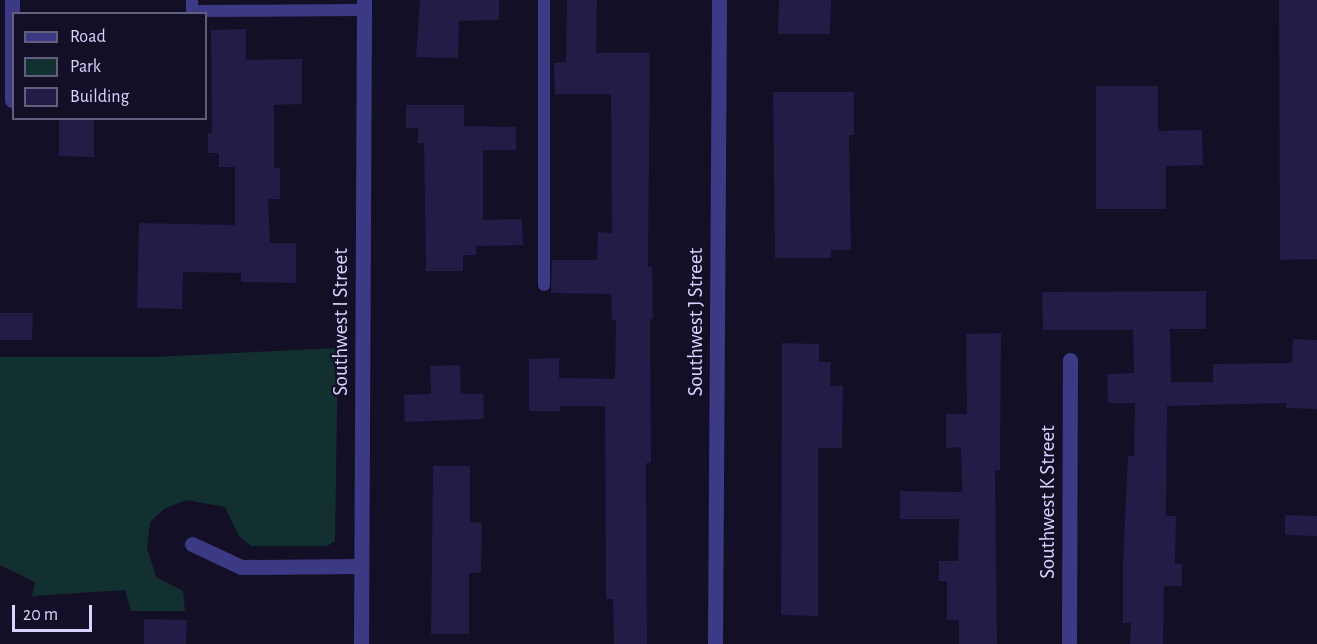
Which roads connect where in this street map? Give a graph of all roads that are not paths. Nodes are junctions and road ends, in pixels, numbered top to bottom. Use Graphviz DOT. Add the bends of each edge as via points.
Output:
graph roads {
  1 [pos="12,0"];
  2 [pos="192,0"];
  3 [pos="544,0"];
  4 [pos="719,0"];
  5 [pos="364,5"];
  6 [pos="12,100"];
  7 [pos="544,285"];
  8 [pos="1070,360"];
  9 [pos="192,544"];
  10 [pos="361,566"];
  11 [pos="361,644"];
  12 [pos="715,644"];
  13 [pos="1069,644"];
  1 -- 6 [label="street"];
  2 -- 5 [label="lane" via="192,11"];
  3 -- 7 [label="lane"];
  4 -- 12 [label="street, Southwest J Street"];
  5 -- 10 [label="street, Southwest I Street"];
  8 -- 13 [label="street, Southwest K Street"];
  9 -- 10 [label="street" via="241,567"];
  10 -- 11 [label="street, Southwest I Street"];
}
